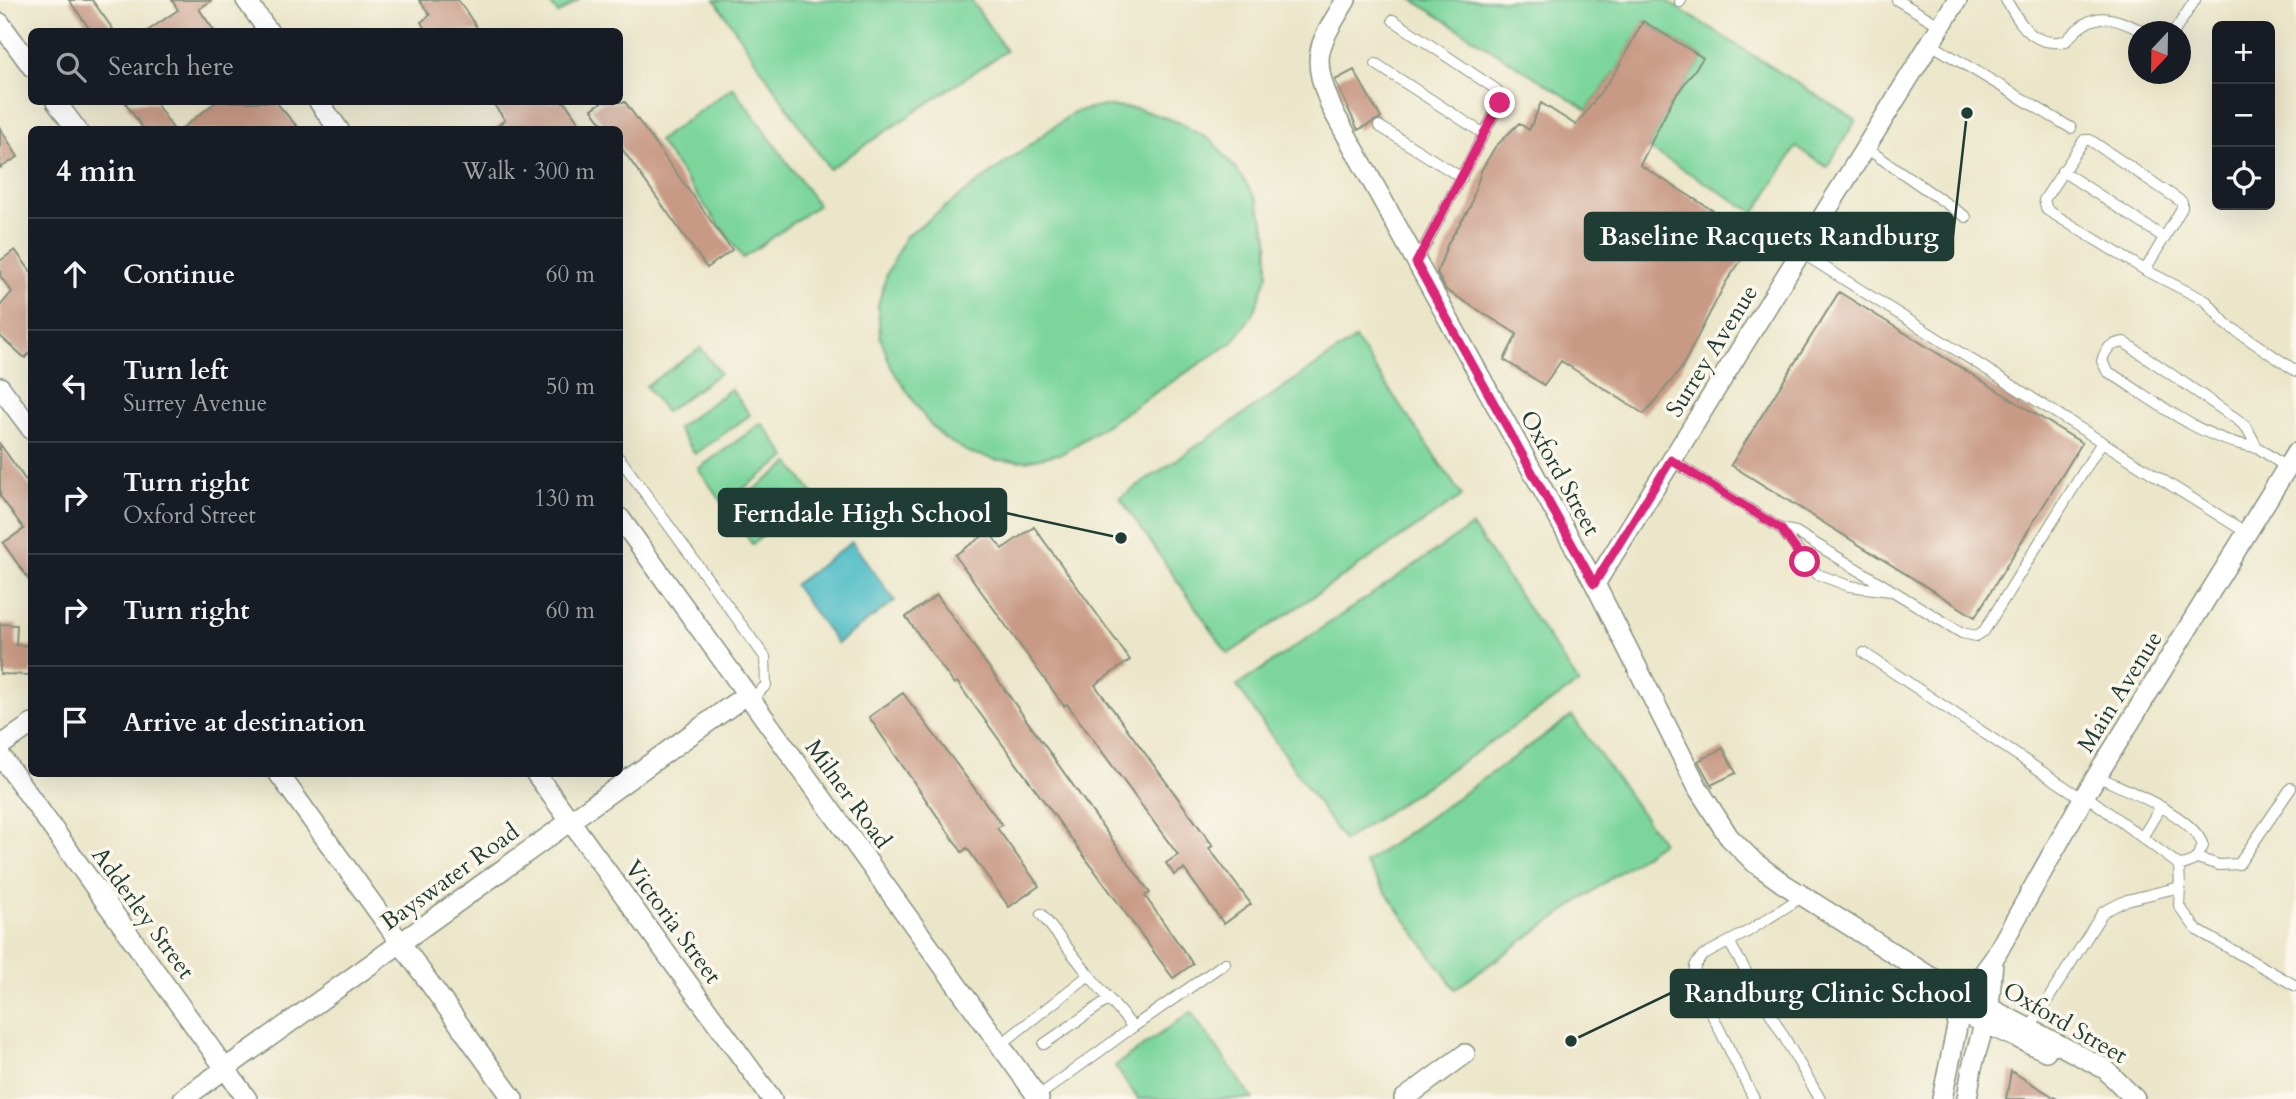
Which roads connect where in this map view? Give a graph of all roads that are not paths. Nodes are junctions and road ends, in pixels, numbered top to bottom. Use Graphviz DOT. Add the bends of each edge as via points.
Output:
graph roads {
  1 [pos="246,0"];
  2 [pos="1346,0"];
  3 [pos="1897,0"];
  4 [pos="1957,0"];
  5 [pos="2006,0"];
  6 [pos="2195,0"];
  7 [pos="1393,20"];
  8 [pos="2181,21"];
  9 [pos="0,23"];
  10 [pos="2128,25"];
  11 [pos="1941,26"];
  12 [pos="266,28"];
  13 [pos="1929,43"];
  14 [pos="28,62"];
  15 [pos="1376,64"];
  16 [pos="59,105"];
  17 [pos="321,105"];
  18 [pos="74,126"];
  19 [pos="336,126"];
  20 [pos="1379,126"];
  21 [pos="2071,128"];
  22 [pos="1484,134"];
  23 [pos="1866,148"];
  24 [pos="2062,171"];
  25 [pos="1462,178"];
  26 [pos="1966,217"];
  27 [pos="2165,238"];
  28 [pos="1802,253"];
  29 [pos="1416,263"];
  30 [pos="2146,271"];
  31 [pos="2296,371"];
  32 [pos="0,387"];
  33 [pos="28,425"];
  34 [pos="2102,442"];
  35 [pos="2257,447"];
  36 [pos="2293,459"];
  37 [pos="1671,460"];
  38 [pos="623,463"];
  39 [pos="623,522"];
  40 [pos="1781,529"];
  41 [pos="2247,533"];
  42 [pos="1594,584"];
  43 [pos="1892,591"];
  44 [pos="1864,653"];
  45 [pos="748,698"];
  46 [pos="28,727"];
  47 [pos="0,746"];
  48 [pos="0,755"];
  49 [pos="2097,776"];
  50 [pos="281,777"];
  51 [pos="538,777"];
  52 [pos="2291,788"];
  53 [pos="2084,797"];
  54 [pos="2160,808"];
  55 [pos="569,821"];
  56 [pos="2143,836"];
  57 [pos="2197,858"];
  58 [pos="2179,865"];
  59 [pos="2180,887"];
  60 [pos="1803,895"];
  61 [pos="1041,914"];
  62 [pos="401,942"];
  63 [pos="1728,942"];
  64 [pos="1993,960"];
  65 [pos="1225,963"];
  66 [pos="1089,975"];
  67 [pos="2296,986"];
  68 [pos="1109,999"];
  69 [pos="1964,1004"];
  70 [pos="1986,1015"];
  71 [pos="1133,1027"];
  72 [pos="2030,1028"];
  73 [pos="1044,1044"];
  74 [pos="1000,1045"];
  75 [pos="1465,1054"];
  76 [pos="225,1069"];
  77 [pos="1417,1095"];
  78 [pos="1038,1098"];
  79 [pos="183,1099"];
  80 [pos="247,1099"];
  81 [pos="513,1099"];
  82 [pos="772,1099"];
  83 [pos="1754,1099"];
  84 [pos="1820,1099"];
  85 [pos="1942,1099"];
  86 [pos="1967,1099"];
  87 [pos="2135,1099"];
  1 -- 12 [label="street"];
  2 -- 29 [label="street, Oxford Street" via="1323,39 1317,74"];
  3 -- 11 [label="lane"];
  4 -- 11 [label="street, Surrey Avenue"];
  5 -- 10 [label="lane" via="2019,24 2043,42 2066,41 2084,22 2101,17"];
  6 -- 8 [label="lane"];
  7 -- 22 [label="lane" via="1497,90 1500,103"];
  9 -- 14 [label="street"];
  11 -- 13 [label="street, Surrey Avenue"];
  13 -- 21 [label="lane"];
  13 -- 23 [label="street, Surrey Avenue"];
  15 -- 22 [label="lane"];
  16 -- 18 [label="street"];
  17 -- 19 [label="street"];
  20 -- 25 [label="lane"];
  22 -- 25 [label="lane"];
  23 -- 26 [label="lane"];
  23 -- 28 [label="street, Surrey Avenue"];
  24 -- 27 [label="lane"];
  24 -- 27 [label="lane" via="2079,144 2090,140 2179,197 2182,208"];
  24 -- 30 [label="lane" via="2043,206"];
  25 -- 29 [label="lane"];
  27 -- 30 [label="lane"];
  28 -- 34 [label="lane"];
  28 -- 37 [label="street, Surrey Avenue"];
  29 -- 42 [label="street, Oxford Street"];
  30 -- 31 [label="lane" via="2206,301 2226,324"];
  32 -- 33 [label="street"];
  34 -- 41 [label="lane"];
  34 -- 43 [label="lane" via="1981,634 1966,635"];
  35 -- 35 [label="lane" via="2214,436 2107,371 2102,361 2105,351 2124,342 2238,420"];
  35 -- 36 [label="lane"];
  36 -- 41 [label="street, Main Avenue"];
  37 -- 40 [label="lane"];
  37 -- 42 [label="street, Surrey Avenue"];
  38 -- 45 [label="lane" via="765,657 766,685"];
  39 -- 45 [label="street, Milner Road"];
  40 -- 43 [label="lane" via="1796,532"];
  40 -- 43 [label="lane" via="1817,573 1849,586"];
  41 -- 49 [label="street, Main Avenue"];
  42 -- 60 [label="street, Oxford Street" via="1699,790 1729,837 1755,863"];
  44 -- 53 [label="lane"];
  45 -- 55 [label="street, Bayswater Road"];
  45 -- 74 [label="street, Milner Road"];
  46 -- 47 [label="street"];
  48 -- 76 [label="street, Adderley Street"];
  49 -- 53 [label="street, Main Avenue"];
  49 -- 54 [label="lane"];
  50 -- 62 [label="street"];
  51 -- 55 [label="street, Victoria Street"];
  52 -- 57 [label="lane" via="2239,864 2219,865"];
  53 -- 56 [label="lane"];
  53 -- 64 [label="street, Main Avenue"];
  54 -- 56 [label="lane"];
  54 -- 57 [label="lane" via="2200,835 2203,846"];
  55 -- 62 [label="street, Bayswater Road"];
  55 -- 82 [label="street, Victoria Street"];
  56 -- 58 [label="lane"];
  57 -- 58 [label="lane"];
  58 -- 59 [label="lane"];
  59 -- 67 [label="lane" via="2179,906 2197,930"];
  59 -- 72 [label="lane" via="2127,900 2103,912"];
  60 -- 63 [label="lane"];
  60 -- 69 [label="street, Oxford Street" via="1929,976"];
  61 -- 66 [label="lane"];
  62 -- 76 [label="street, Bayswater Road"];
  62 -- 81 [label="street"];
  63 -- 83 [label="lane" via="1702,956 1694,978"];
  63 -- 84 [label="lane"];
  64 -- 69 [label="street, Main Avenue"];
  64 -- 70 [label="street, Main Avenue"];
  65 -- 71 [label="lane"];
  66 -- 68 [label="lane"];
  66 -- 74 [label="lane"];
  68 -- 71 [label="lane"];
  68 -- 73 [label="lane"];
  69 -- 70 [label="street, Oxford Street"];
  69 -- 85 [label="street, Main Avenue"];
  70 -- 72 [label="street, Oxford Street"];
  70 -- 86 [label="street, Main Avenue"];
  70 -- 87 [label="street, Oxford Street"];
  71 -- 78 [label="lane"];
  72 -- 87 [label="street, Oxford Street" via="2105,1069"];
  74 -- 78 [label="street, Milner Road"];
  75 -- 77 [label="street"];
  76 -- 79 [label="street, Bayswater Road"];
  76 -- 80 [label="street, Adderley Street"];
}
